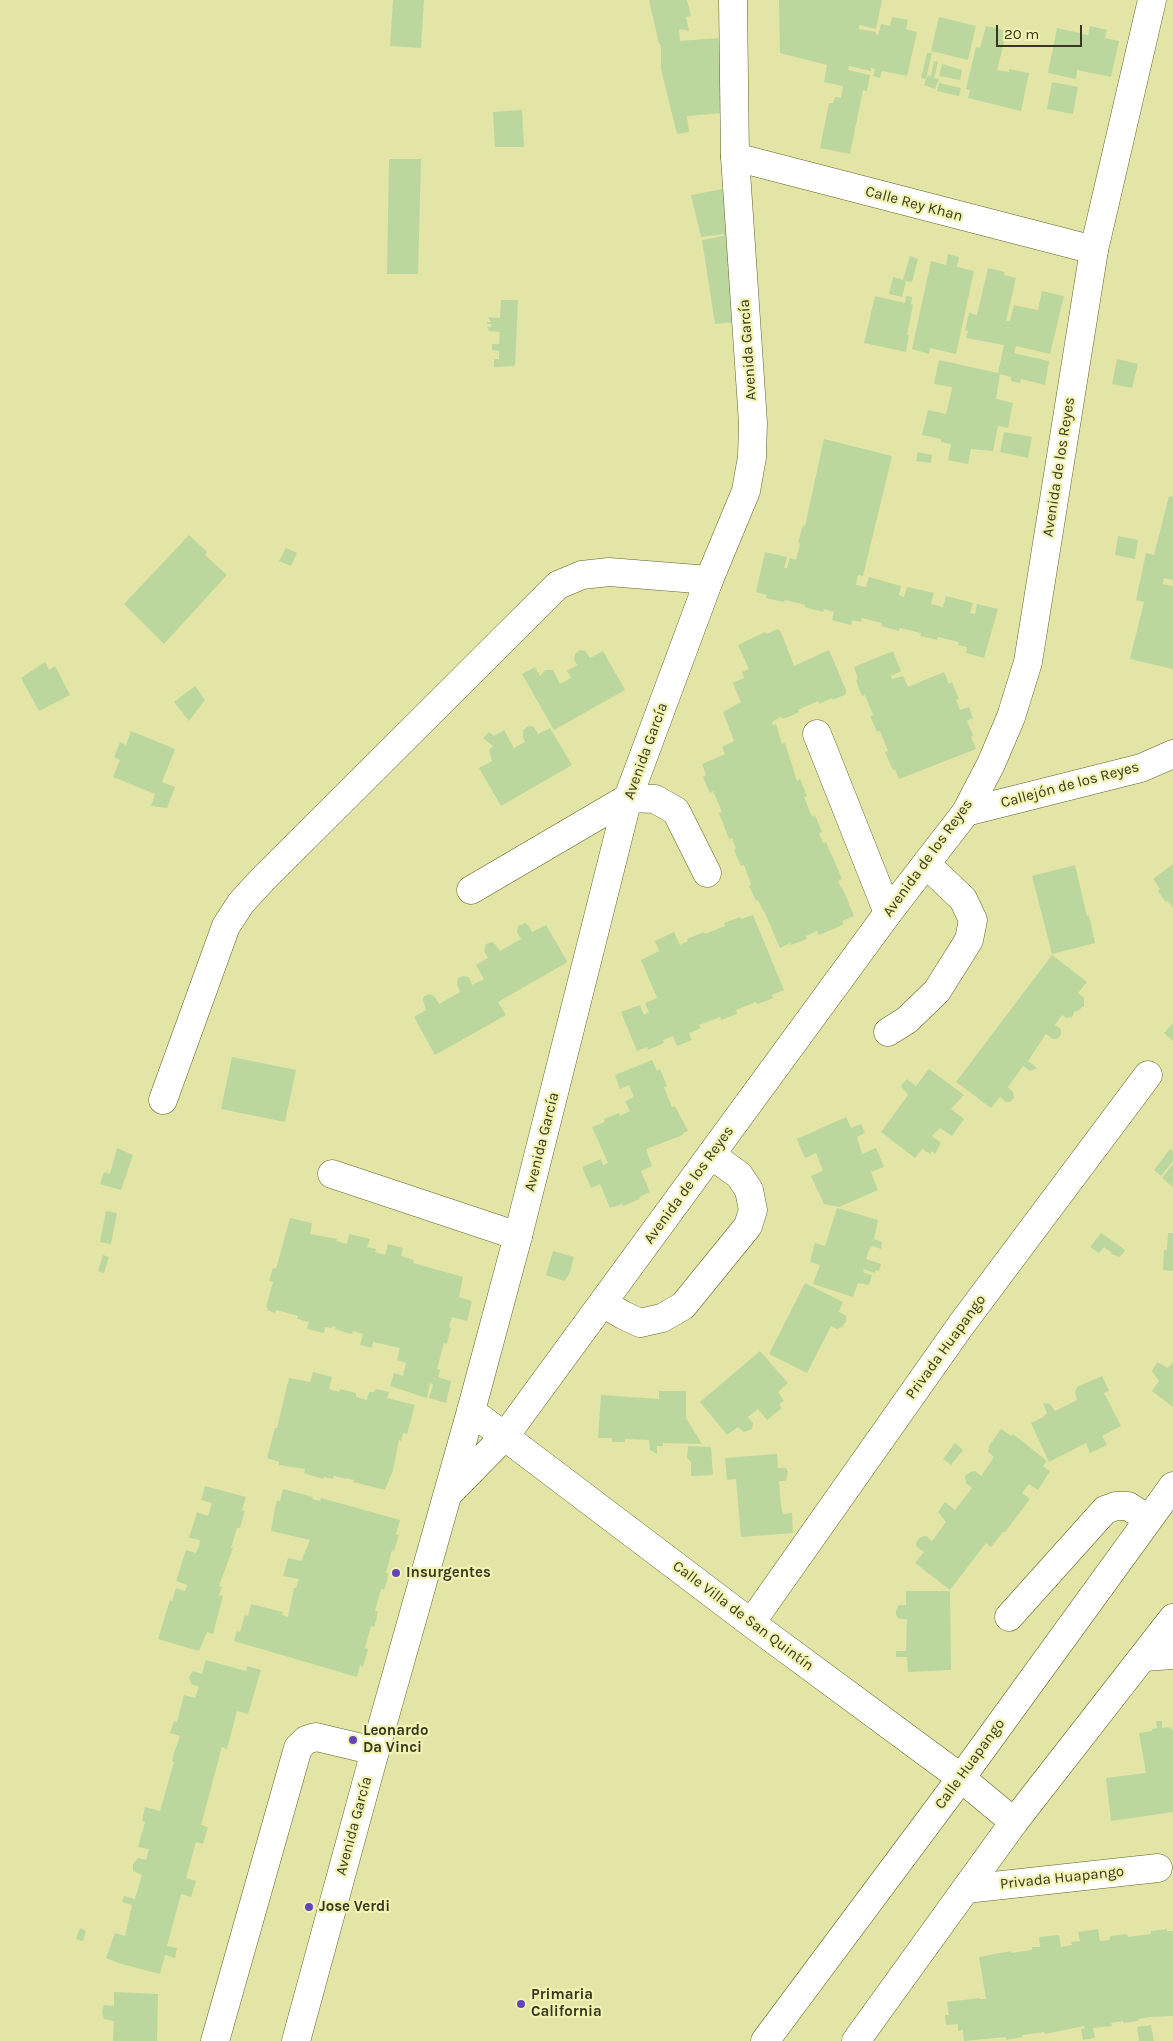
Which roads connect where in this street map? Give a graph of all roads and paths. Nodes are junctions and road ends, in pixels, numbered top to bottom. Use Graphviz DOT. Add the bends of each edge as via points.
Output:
graph roads {
  1 [pos="733,0"];
  2 [pos="1152,0"];
  3 [pos="735,157"];
  4 [pos="1094,250"];
  5 [pos="709,580"];
  6 [pos="817,734"];
  7 [pos="1173,754"];
  8 [pos="628,798"];
  9 [pos="966,812"];
  10 [pos="926,864"];
  11 [pos="707,873"];
  12 [pos="471,890"];
  13 [pos="888,913"];
  14 [pos="888,1032"];
  15 [pos="1148,1075"];
  16 [pos="163,1100"];
  17 [pos="711,1155"];
  18 [pos="332,1174"];
  19 [pos="518,1236"];
  20 [pos="603,1303"];
  21 [pos="471,1411"];
  22 [pos="505,1436"];
  23 [pos="1173,1486"];
  24 [pos="447,1495"];
  25 [pos="1148,1519"];
  26 [pos="1008,1617"];
  27 [pos="1173,1618"];
  28 [pos="751,1623"];
  29 [pos="1173,1655"];
  30 [pos="1144,1657"];
  31 [pos="375,1751"];
  32 [pos="961,1778"];
  33 [pos="1014,1822"];
  34 [pos="1158,1868"];
  35 [pos="966,1889"];
  36 [pos="215,2041"];
  37 [pos="296,2041"];
  38 [pos="765,2041"];
  39 [pos="856,2041"];
  1 -- 3 [label="main road, Avenida García"];
  2 -- 4 [label="main road, Avenida de los Reyes"];
  3 -- 4 [label="main road, Calle Rey Khan"];
  3 -- 5 [label="main road, Avenida García" via="753,423 752,457 746,491"];
  4 -- 9 [label="main road, Avenida de los Reyes" via="1028,662 1011,717"];
  5 -- 8 [label="main road, Avenida García"];
  5 -- 16 [label="main road" via="609,572 582,575 558,585 241,903 226,926"];
  6 -- 13 [label="main road"];
  7 -- 9 [label="main road, Callejón de los Reyes" via="1141,768"];
  8 -- 11 [label="main road" via="655,799 676,811"];
  8 -- 12 [label="main road"];
  8 -- 19 [label="main road, Avenida García"];
  9 -- 10 [label="main road, Avenida de los Reyes"];
  10 -- 13 [label="main road, Avenida de los Reyes"];
  10 -- 14 [label="main road" via="964,899 973,920 969,940 937,991 907,1020"];
  13 -- 17 [label="main road, Avenida de los Reyes"];
  15 -- 28 [label="main road, Privada Huapango" via="961,1325"];
  17 -- 20 [label="main road, Avenida de los Reyes"];
  17 -- 20 [label="main road" via="739,1175 749,1190 753,1210 748,1226 683,1306 662,1318 640,1322"];
  18 -- 19 [label="main road"];
  19 -- 21 [label="main road, Avenida García"];
  20 -- 22 [label="main road, Avenida de los Reyes"];
  21 -- 22 [label="main road, Calle Villa de San Quintín"];
  21 -- 24 [label="main road, Avenida García"];
  22 -- 24 [label="main road, Avenida García"];
  22 -- 28 [label="main road, Calle Villa de San Quintín"];
  23 -- 25 [label="main road, Calle Huapango"];
  24 -- 31 [label="main road, Avenida García"];
  25 -- 26 [label="main road" via="1128,1506 1105,1510"];
  25 -- 32 [label="main road, Calle Huapango"];
  27 -- 30 [label="main road"];
  28 -- 32 [label="main road, Calle Villa de San Quintín"];
  29 -- 30 [label="main road"];
  30 -- 33 [label="main road"];
  31 -- 36 [label="main road" via="316,1737 306,1740 298,1748"];
  31 -- 37 [label="main road, Avenida García"];
  32 -- 33 [label="main road, Calle Villa de San Quintín"];
  32 -- 38 [label="main road, Calle Huapango"];
  33 -- 35 [label="main road"];
  34 -- 35 [label="main road, Privada Huapango"];
  35 -- 39 [label="main road"];
}
